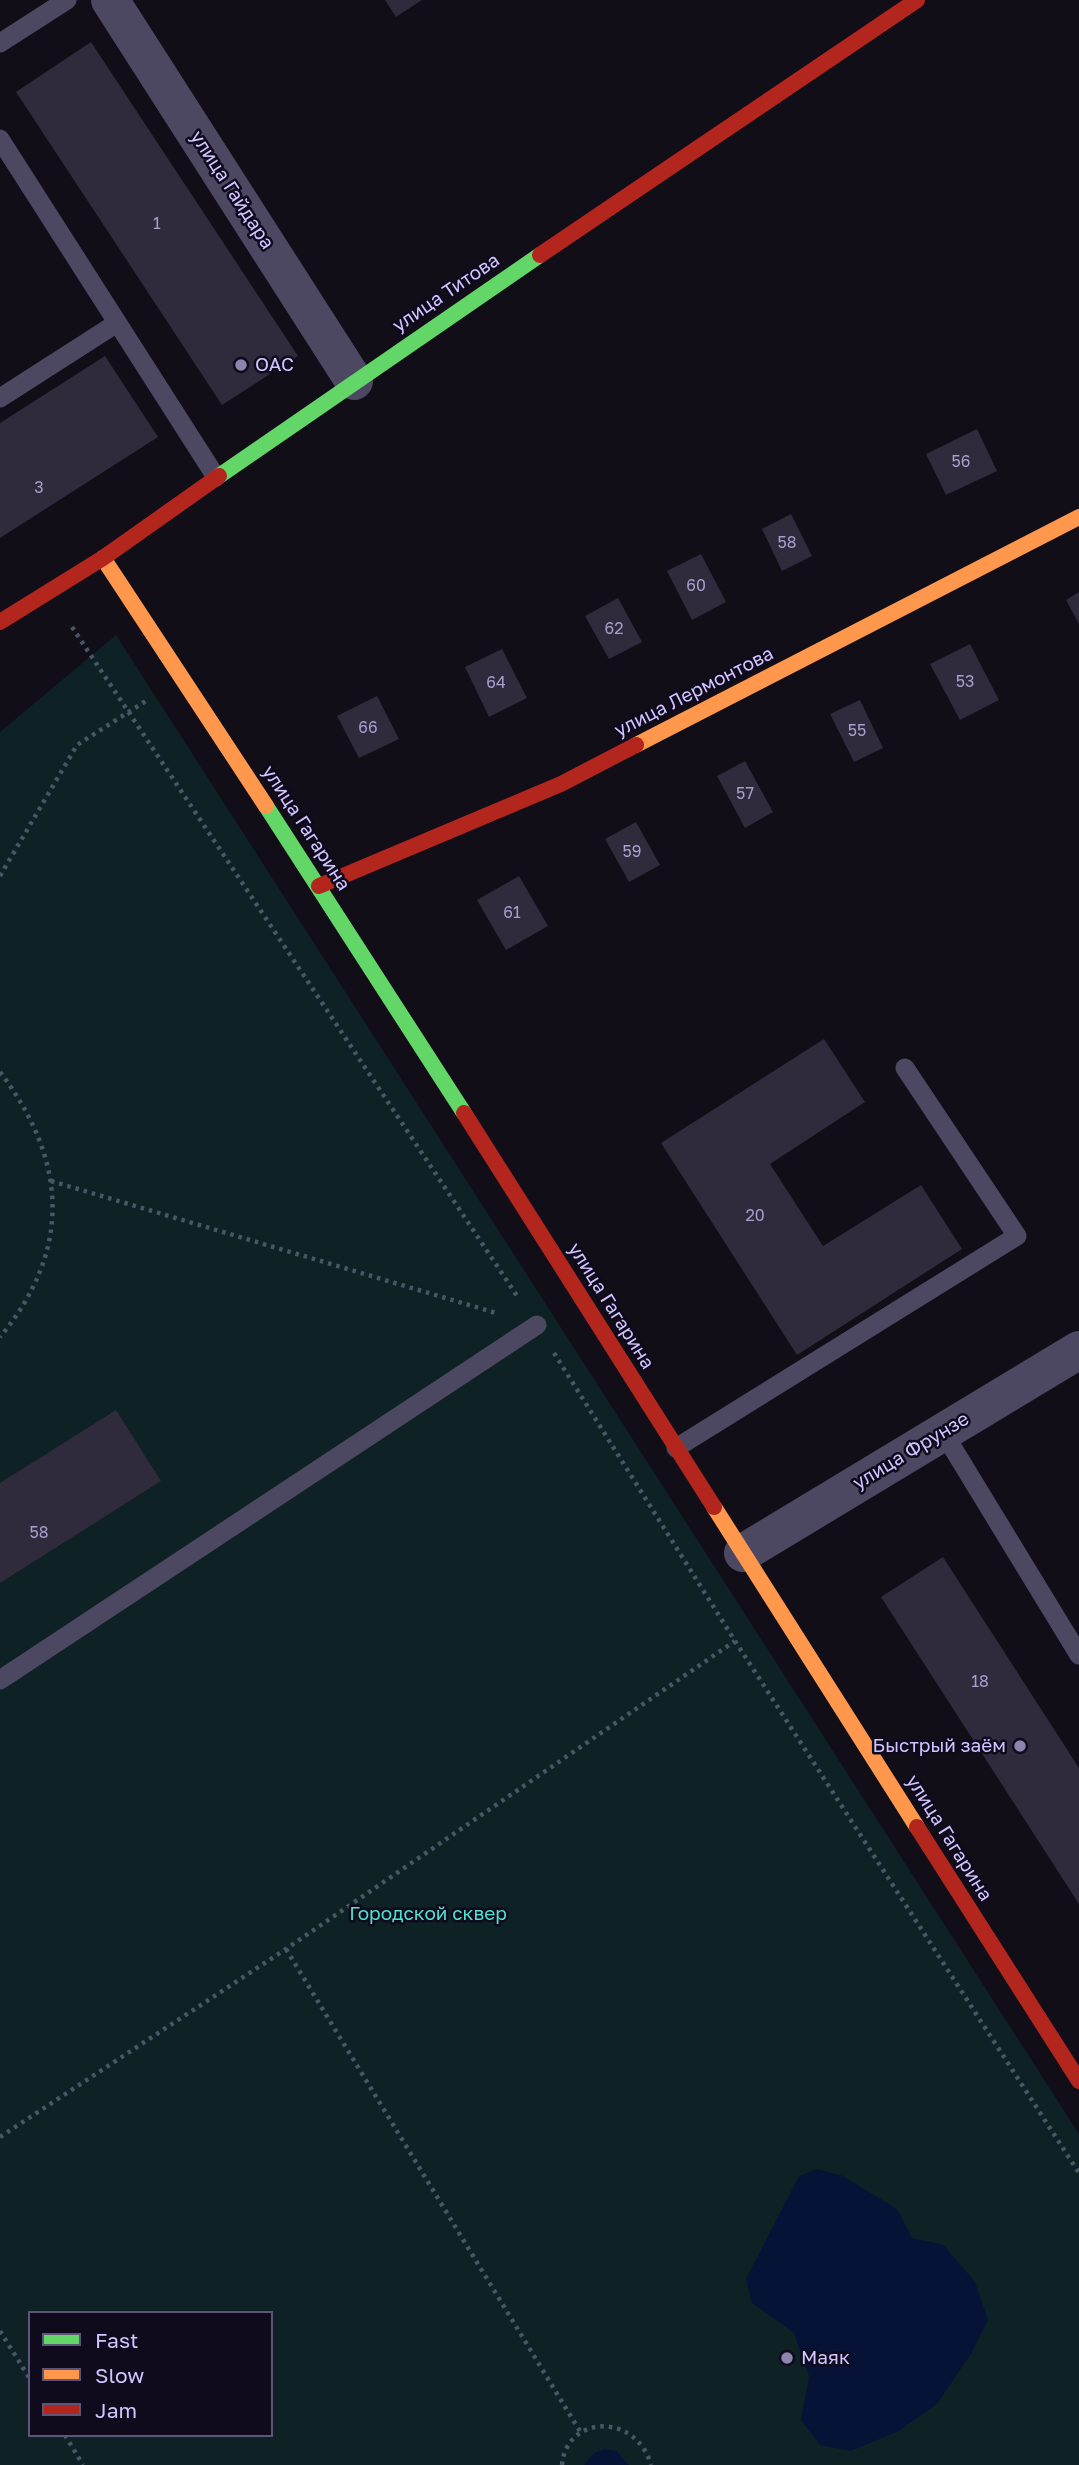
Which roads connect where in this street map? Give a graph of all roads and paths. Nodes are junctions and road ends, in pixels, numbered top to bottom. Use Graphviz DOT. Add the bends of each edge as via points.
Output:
graph roads {
  1 [pos="67,0"];
  2 [pos="110,0"];
  3 [pos="917,0"];
  4 [pos="0,43"];
  5 [pos="0,139"];
  6 [pos="117,323"];
  7 [pos="354,381"];
  8 [pos="0,398"];
  9 [pos="216,477"];
  10 [pos="1079,517"];
  11 [pos="103,558"];
  12 [pos="49,591"];
  13 [pos="0,622"];
  14 [pos="184,681"];
  15 [pos="127,711"];
  16 [pos="0,876"];
  17 [pos="319,886"];
  18 [pos="905,1068"];
  19 [pos="0,1072"];
  20 [pos="51,1181"];
  21 [pos="537,1325"];
  22 [pos="0,1337"];
  23 [pos="1079,1350"];
  24 [pos="943,1432"];
  25 [pos="676,1448"];
  26 [pos="743,1553"];
  27 [pos="1073,1633"];
  28 [pos="735,1641"];
  29 [pos="1079,1656"];
  30 [pos="0,1680"];
  31 [pos="286,1949"];
  32 [pos="1079,2081"];
  33 [pos="0,2137"];
  34 [pos="1079,2173"];
  35 [pos="0,2331"];
  36 [pos="28,2376"];
  37 [pos="581,2433"];
  38 [pos="66,2437"];
  39 [pos="83,2465"];
  40 [pos="562,2465"];
  41 [pos="651,2465"];
  1 -- 4 [label="lane"];
  2 -- 7 [label="street, улица Гайдара"];
  3 -- 7 [label="main road, улица Титова"];
  5 -- 6 [label="lane"];
  6 -- 8 [label="lane"];
  6 -- 9 [label="lane"];
  7 -- 9 [label="main road, улица Титова"];
  9 -- 11 [label="main road, улица Титова"];
  10 -- 17 [label="main road, улица Лермонтова" via="561,784"];
  11 -- 12 [label="main road, улица Титова"];
  11 -- 14 [label="main road, улица Гагарина"];
  12 -- 13 [label="main road, улица Титова"];
  12 -- 15 [label="path"];
  14 -- 15 [label="path"];
  14 -- 17 [label="main road, улица Гагарина"];
  15 -- 16 [label="path" via="77,745"];
  15 -- 21 [label="path"];
  17 -- 25 [label="main road, улица Гагарина"];
  18 -- 25 [label="lane" via="1017,1236"];
  19 -- 20 [label="path" via="24,1104 42,1140"];
  20 -- 21 [label="path"];
  20 -- 22 [label="path" via="52,1226 42,1270 21,1311"];
  21 -- 28 [label="path"];
  21 -- 30 [label="lane"];
  23 -- 24 [label="street, улица Фрунзе"];
  24 -- 26 [label="street, улица Фрунзе"];
  24 -- 27 [label="lane"];
  25 -- 26 [label="main road, улица Гагарина"];
  26 -- 32 [label="main road, улица Гагарина"];
  27 -- 29 [label="lane"];
  28 -- 31 [label="path"];
  28 -- 34 [label="path"];
  31 -- 33 [label="path"];
  31 -- 37 [label="path"];
  35 -- 36 [label="path"];
  37 -- 40 [label="path" via="569,2445"];
  37 -- 41 [label="path" via="617,2427 640,2442"];
  38 -- 39 [label="path"];
}
